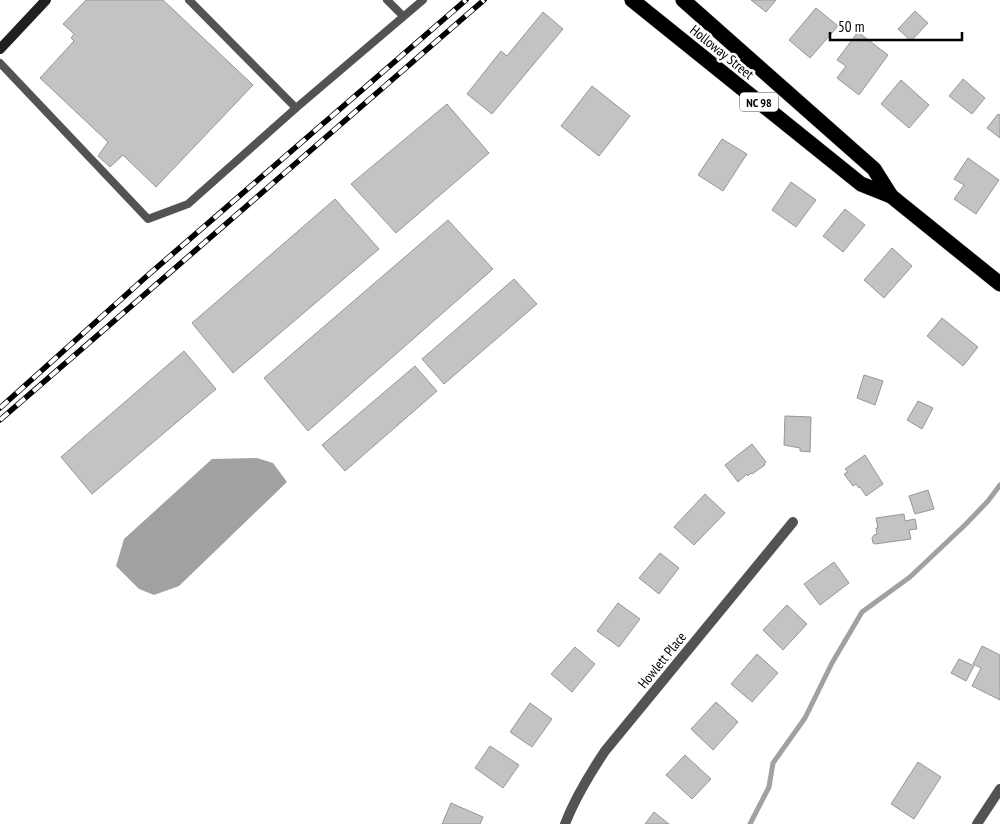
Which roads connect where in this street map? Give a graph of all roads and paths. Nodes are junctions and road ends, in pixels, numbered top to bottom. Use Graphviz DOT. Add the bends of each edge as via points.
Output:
graph roads {
  1 [pos="46,0"];
  2 [pos="189,0"];
  3 [pos="387,0"];
  4 [pos="423,0"];
  5 [pos="632,0"];
  6 [pos="683,0"];
  7 [pos="403,16"];
  8 [pos="0,49"];
  9 [pos="0,62"];
  10 [pos="296,108"];
  11 [pos="891,196"];
  12 [pos="1000,284"];
  13 [pos="794,522"];
  14 [pos="1000,789"];
  15 [pos="565,824"];
  16 [pos="977,824"];
  1 -- 8 [label="street"];
  2 -- 10 [label="lane"];
  3 -- 7 [label="lane"];
  4 -- 7 [label="lane"];
  5 -- 11 [label="highway, Holloway Street / NC 98" via="861,184"];
  6 -- 11 [label="highway, Holloway Street / NC 98" via="874,169"];
  7 -- 10 [label="lane"];
  9 -- 10 [label="lane" via="148,220 188,204"];
  11 -- 12 [label="highway, Holloway Street / NC 98"];
  13 -- 15 [label="street, Howlett Place" via="604,751 585,780"];
  14 -- 16 [label="street"];
}
